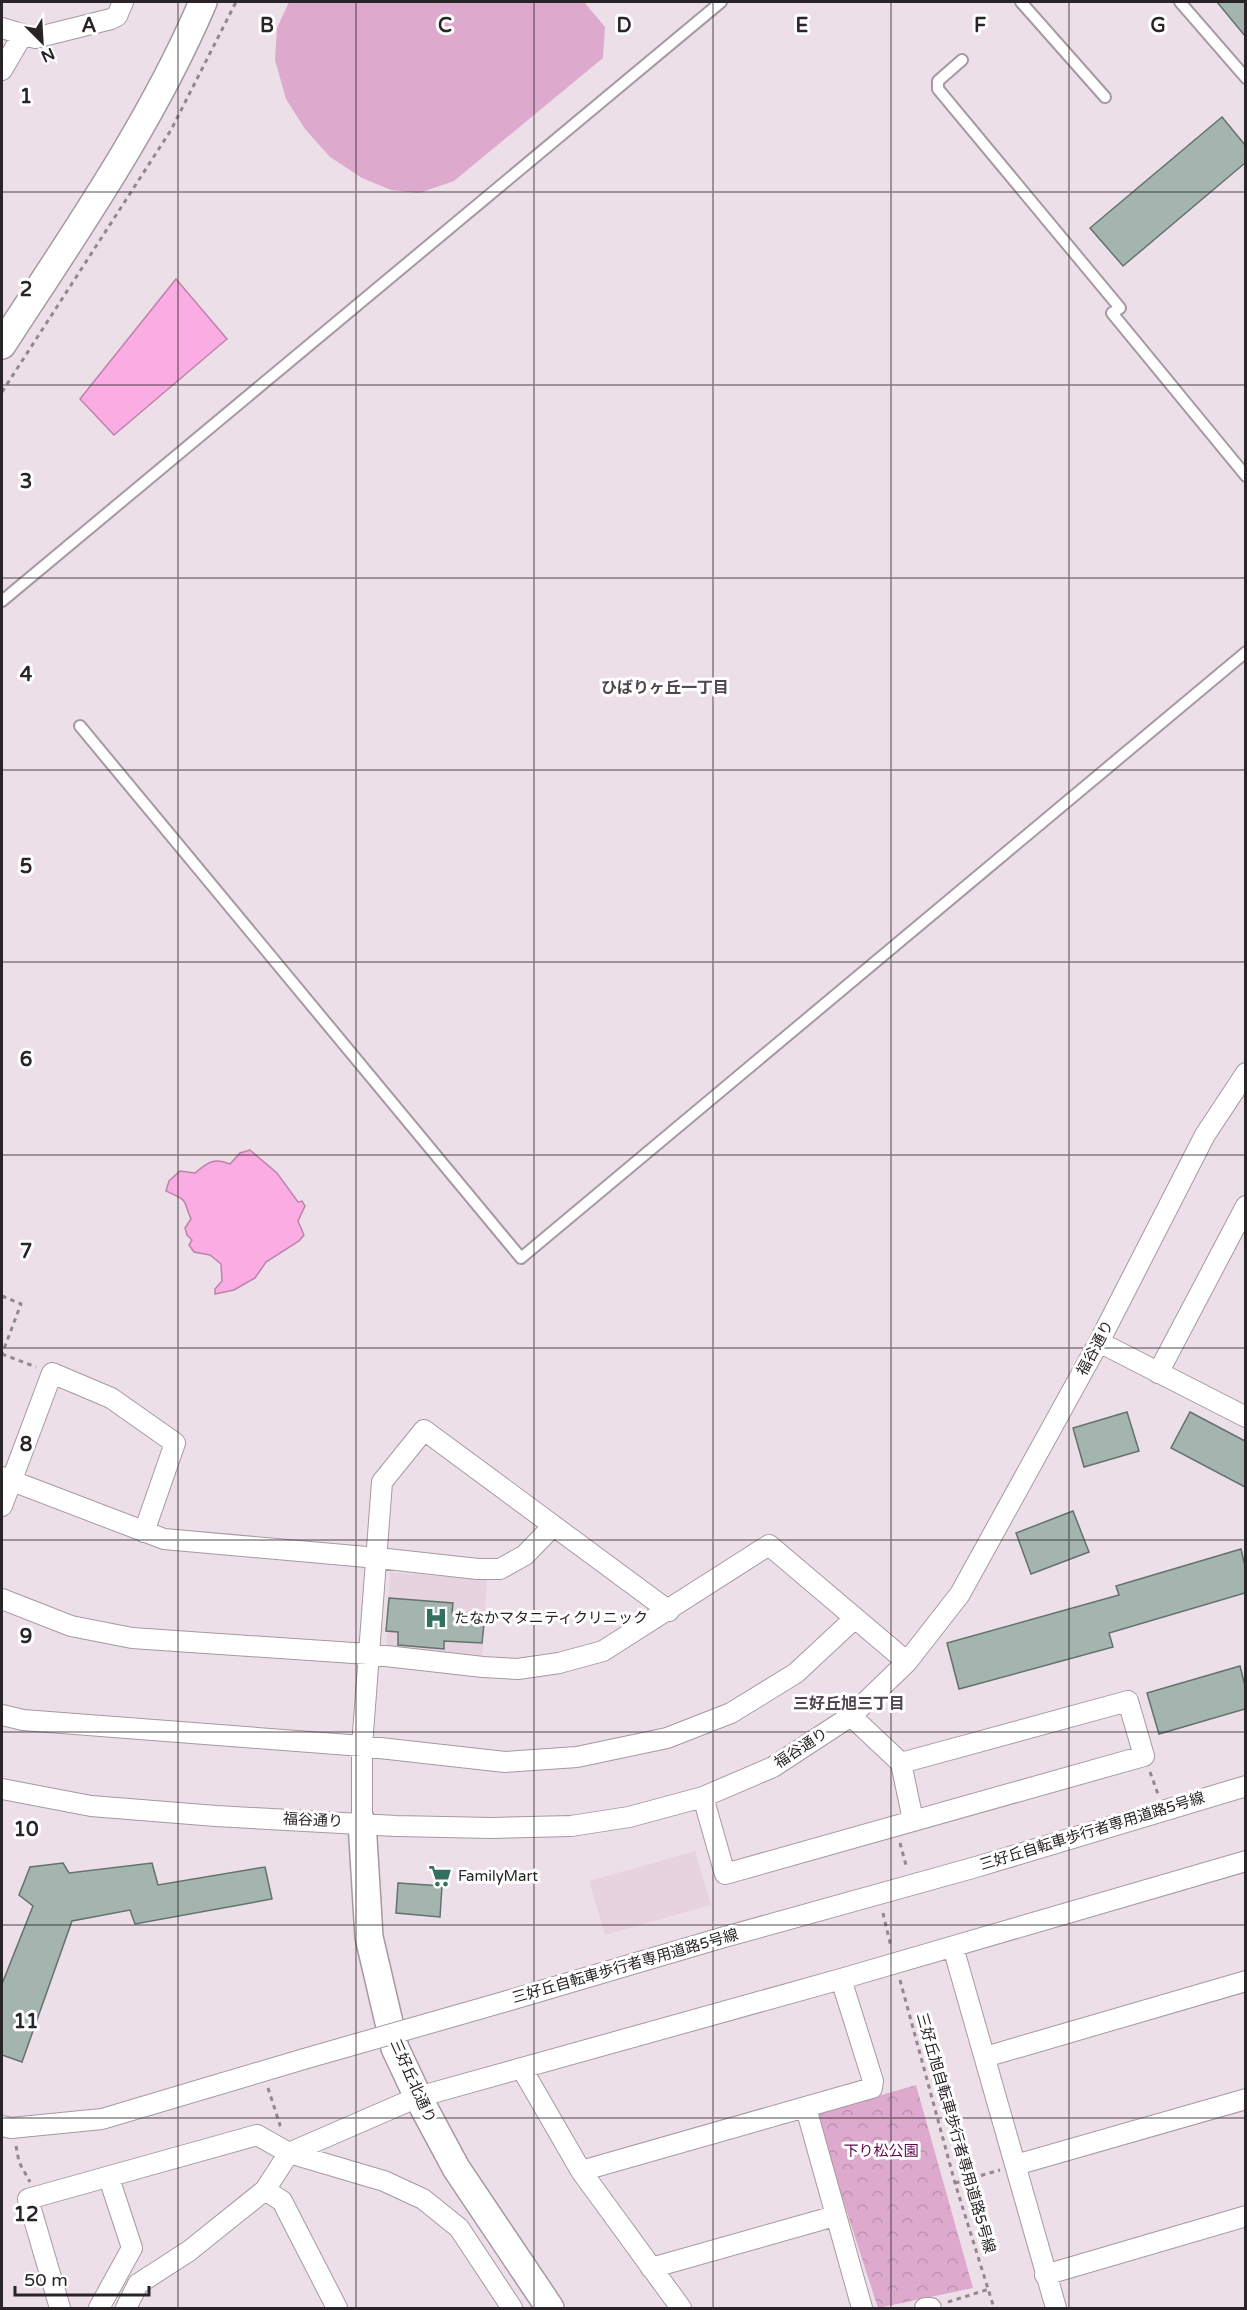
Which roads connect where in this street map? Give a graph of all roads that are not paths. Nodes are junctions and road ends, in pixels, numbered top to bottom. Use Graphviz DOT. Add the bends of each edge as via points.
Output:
graph roads {
  1 [pos="123,2"];
  2 [pos="200,2"];
  3 [pos="721,2"];
  4 [pos="1021,2"];
  5 [pos="1180,2"];
  6 [pos="2,28"];
  7 [pos="22,36"];
  8 [pos="962,60"];
  9 [pos="2,70"];
  10 [pos="1245,78"];
  11 [pos="1105,98"];
  12 [pos="2,345"];
  13 [pos="1245,477"];
  14 [pos="2,601"];
  15 [pos="1245,652"];
  16 [pos="80,726"];
  17 [pos="1245,1073"];
  18 [pos="1245,1206"];
  19 [pos="1099,1342"];
  20 [pos="1158,1373"];
  21 [pos="1245,1418"];
  22 [pos="6,1478"];
  23 [pos="2,1506"];
  24 [pos="553,1526"];
  25 [pos="144,1532"];
  26 [pos="378,1558"];
  27 [pos="2,1599"];
  28 [pos="669,1611"];
  29 [pos="855,1618"];
  30 [pos="368,1654"];
  31 [pos="907,1662"];
  32 [pos="2,1715"];
  33 [pos="851,1716"];
  34 [pos="362,1746"];
  35 [pos="901,1763"];
  36 [pos="1245,1786"];
  37 [pos="2,1789"];
  38 [pos="703,1797"];
  39 [pos="362,1822"];
  40 [pos="904,1823"];
  41 [pos="1245,1861"];
  42 [pos="953,1947"];
  43 [pos="842,1979"];
  44 [pos="1245,1981"];
  45 [pos="985,2057"];
  46 [pos="522,2069"];
  47 [pos="417,2097"];
  48 [pos="1245,2099"];
  49 [pos="806,2108"];
  50 [pos="6,2127"];
  51 [pos="289,2153"];
  52 [pos="1016,2165"];
  53 [pos="581,2170"];
  54 [pos="109,2178"];
  55 [pos="266,2190"];
  56 [pos="835,2216"];
  57 [pos="1245,2216"];
  58 [pos="651,2268"];
  59 [pos="1045,2275"];
  60 [pos="60,2308"];
  61 [pos="99,2308"];
  62 [pos="126,2308"];
  63 [pos="337,2308"];
  64 [pos="512,2308"];
  65 [pos="550,2308"];
  66 [pos="681,2308"];
  67 [pos="862,2308"];
  68 [pos="1056,2308"];
  1 -- 7 [label="street" via="111,19 35,38"];
  2 -- 12 [label="street" via="150,111"];
  3 -- 14 [label="lane"];
  4 -- 11 [label="lane"];
  5 -- 10 [label="lane"];
  6 -- 7 [label="street"];
  7 -- 9 [label="street"];
  8 -- 13 [label="lane" via="938,81 938,89 1120,308 1112,313"];
  15 -- 16 [label="lane" via="521,1258"];
  17 -- 19 [label="street, 福谷通り" via="1205,1135"];
  18 -- 20 [label="street"];
  19 -- 20 [label="street"];
  19 -- 31 [label="street, 福谷通り" via="960,1594"];
  20 -- 21 [label="street"];
  22 -- 23 [label="street"];
  22 -- 25 [label="street"];
  22 -- 25 [label="street" via="52,1373 111,1398 175,1443"];
  24 -- 26 [label="street" via="525,1555 500,1569"];
  24 -- 26 [label="street" via="424,1430 382,1482"];
  24 -- 28 [label="street"];
  25 -- 26 [label="street" via="177,1541"];
  26 -- 30 [label="street"];
  27 -- 30 [label="street" via="70,1626 132,1638"];
  28 -- 29 [label="street" via="769,1545"];
  28 -- 30 [label="street" via="603,1651 518,1669"];
  29 -- 31 [label="street"];
  29 -- 34 [label="street" via="796,1673 731,1713 667,1738 577,1757 505,1762"];
  30 -- 34 [label="street"];
  31 -- 33 [label="street, 福谷通り"];
  32 -- 34 [label="street" via="23,1720"];
  33 -- 35 [label="street"];
  33 -- 38 [label="street, 福谷通り" via="773,1767"];
  34 -- 39 [label="street"];
  35 -- 40 [label="street"];
  35 -- 40 [label="street" via="1128,1701 1144,1756"];
  36 -- 50 [label="street, 三好丘自転車歩行者専用道路5号線, bridge" via="102,2119"];
  37 -- 39 [label="street, 福谷通り" via="91,1806"];
  38 -- 39 [label="street, 福谷通り" via="571,1826 492,1828"];
  38 -- 40 [label="street" via="725,1874"];
  39 -- 47 [label="street, 三好丘北通り" via="369,1937 395,2048"];
  41 -- 42 [label="street"];
  42 -- 43 [label="street"];
  42 -- 45 [label="street"];
  43 -- 46 [label="street"];
  43 -- 49 [label="street" via="872,2088"];
  44 -- 45 [label="street"];
  45 -- 52 [label="street"];
  46 -- 47 [label="street"];
  46 -- 53 [label="street"];
  47 -- 51 [label="street"];
  47 -- 65 [label="street, 三好丘北通り" via="456,2168"];
  48 -- 52 [label="street"];
  49 -- 53 [label="street"];
  49 -- 56 [label="street"];
  51 -- 54 [label="street" via="257,2135"];
  51 -- 55 [label="street"];
  51 -- 64 [label="street" via="384,2181 423,2199 459,2228"];
  52 -- 59 [label="street"];
  53 -- 58 [label="street"];
  54 -- 60 [label="street" via="28,2199"];
  54 -- 61 [label="street" via="132,2248"];
  55 -- 62 [label="street" via="189,2251 138,2284"];
  55 -- 63 [label="street" via="282,2201"];
  56 -- 58 [label="street"];
  56 -- 67 [label="street"];
  57 -- 59 [label="street"];
  58 -- 66 [label="street"];
  59 -- 68 [label="street"];
}
